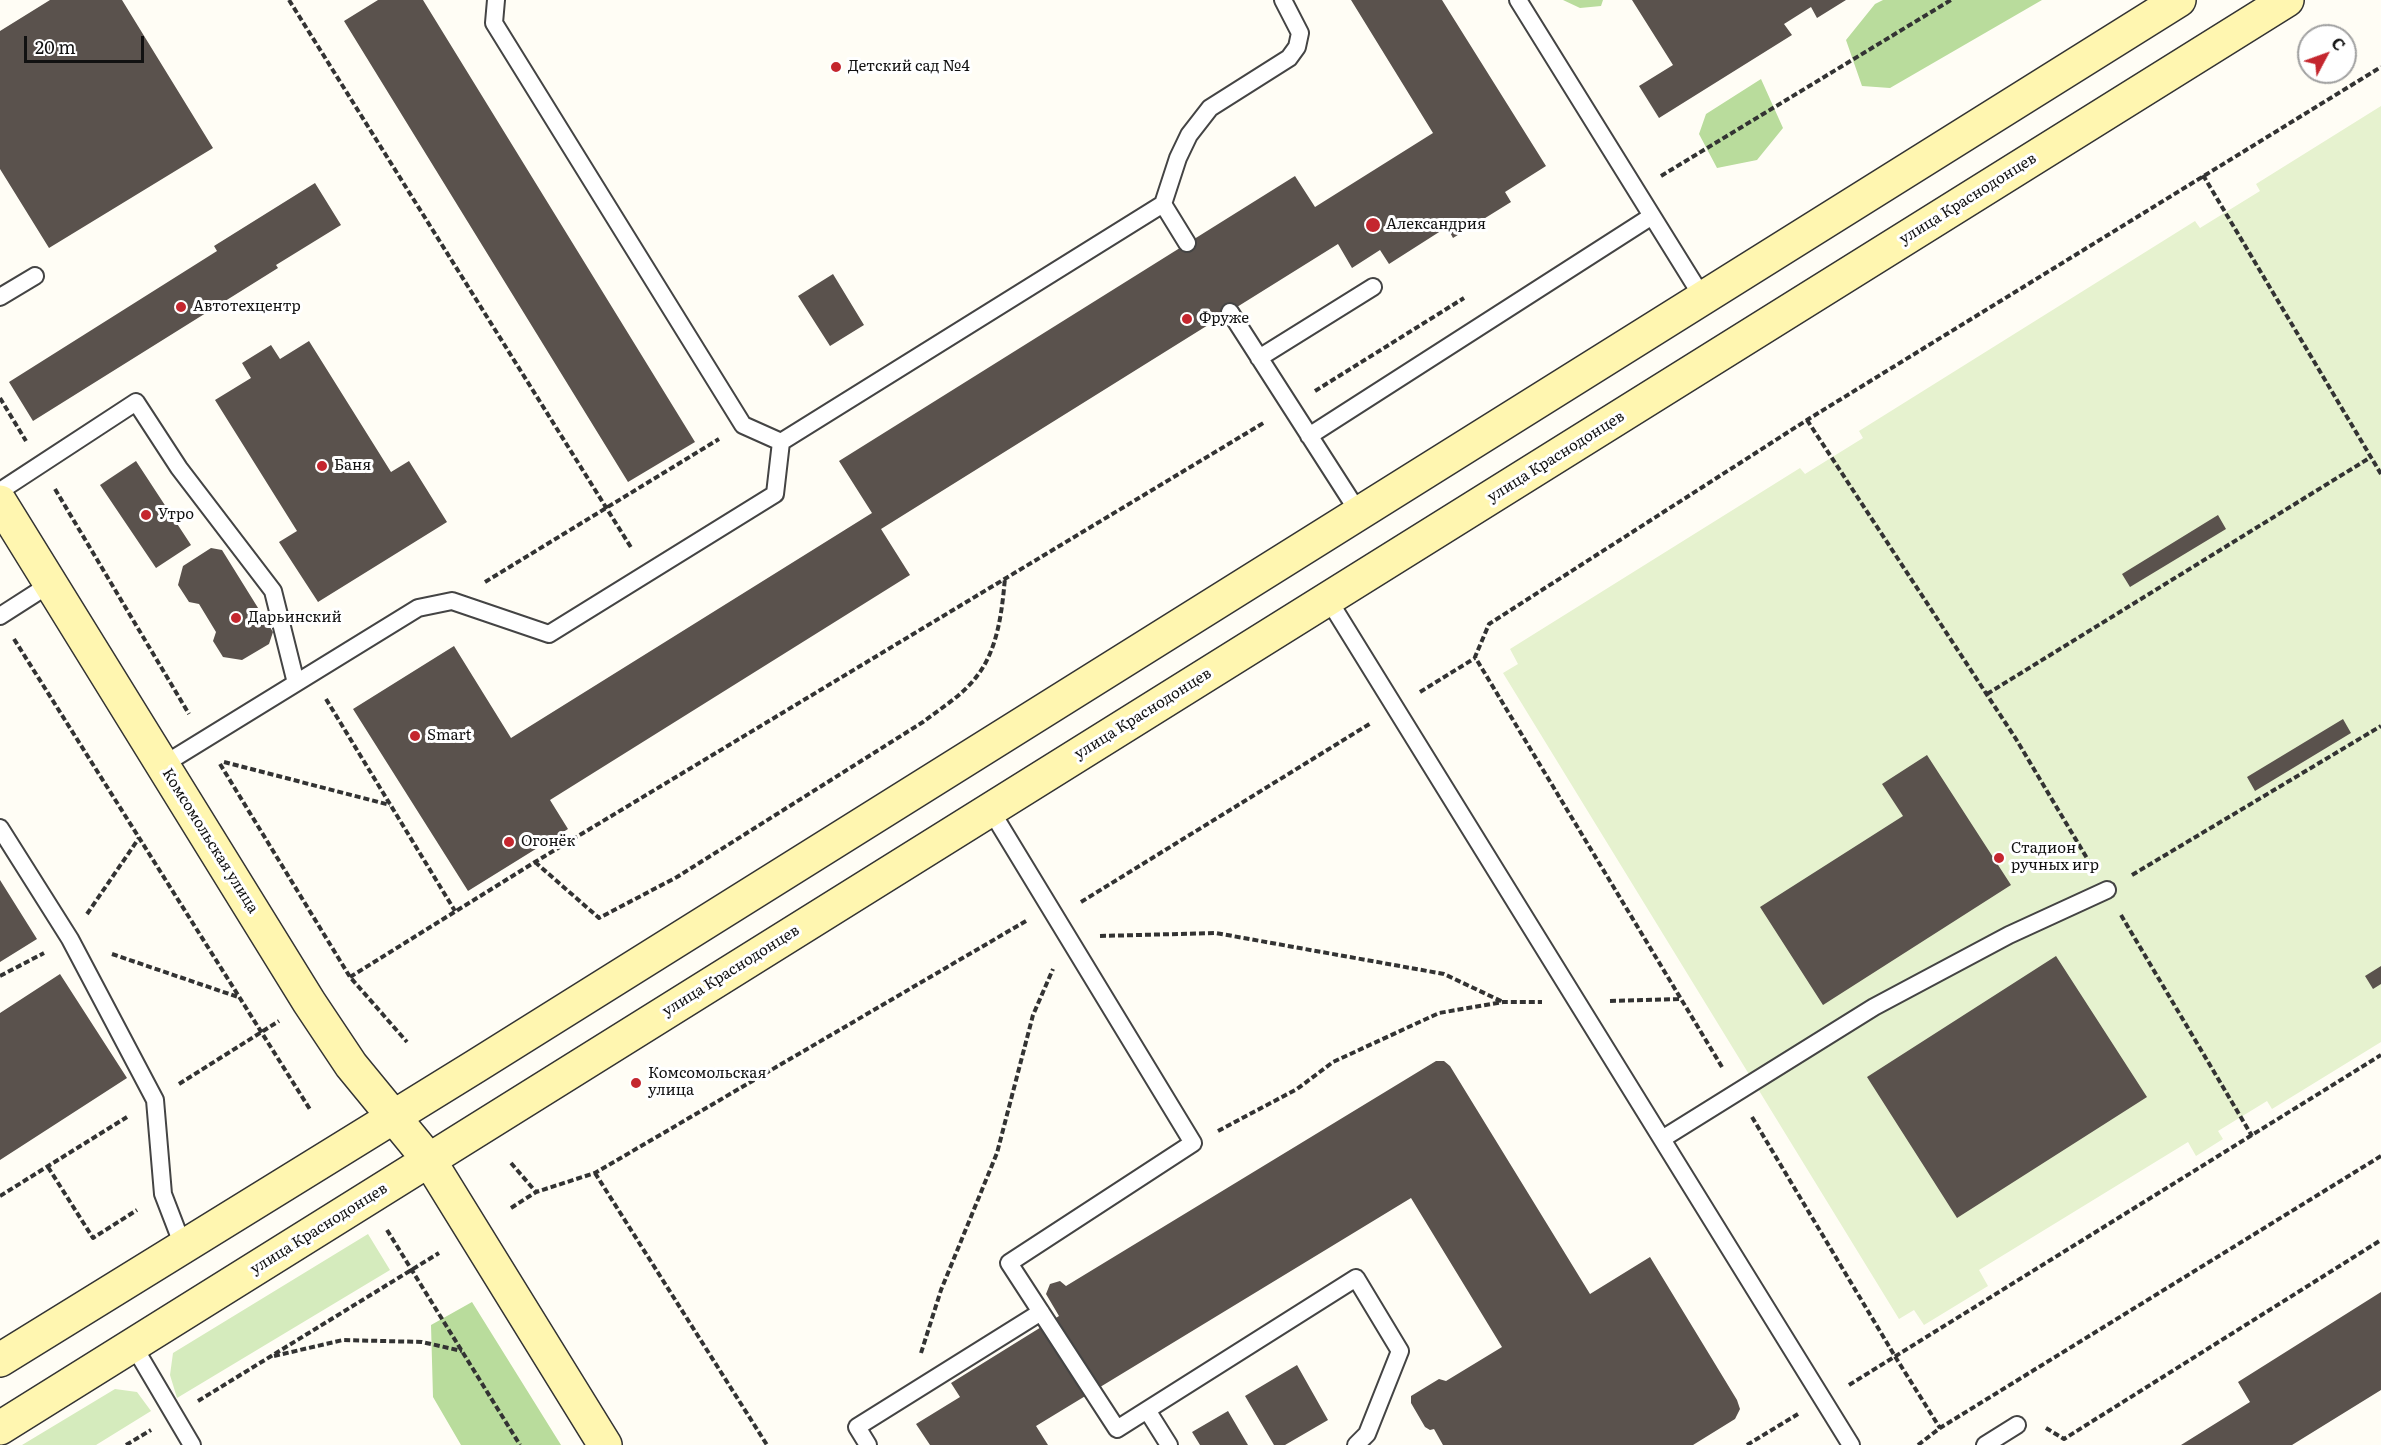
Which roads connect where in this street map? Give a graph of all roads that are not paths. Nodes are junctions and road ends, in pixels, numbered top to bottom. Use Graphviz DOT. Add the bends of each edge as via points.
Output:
graph roads {
  1 [pos="496,0"];
  2 [pos="1283,0"];
  3 [pos="1518,0"];
  4 [pos="2179,0"];
  5 [pos="2287,0"];
  6 [pos="1163,204"];
  7 [pos="1652,216"];
  8 [pos="1187,243"];
  9 [pos="34,276"];
  10 [pos="1373,287"];
  11 [pos="0,297"];
  12 [pos="1702,298"];
  13 [pos="1230,312"];
  14 [pos="1259,358"];
  15 [pos="1309,436"];
  16 [pos="781,442"];
  17 [pos="0,491"];
  18 [pos="0,502"];
  19 [pos="1359,513"];
  20 [pos="50,584"];
  21 [pos="1328,599"];
  22 [pos="0,616"];
  23 [pos="303,678"];
  24 [pos="163,765"];
  25 [pos="990,809"];
  26 [pos="0,828"];
  27 [pos="2107,890"];
  28 [pos="393,1117"];
  29 [pos="1662,1139"];
  30 [pos="429,1160"];
  31 [pos="183,1246"];
  32 [pos="1041,1312"];
  33 [pos="133,1345"];
  34 [pos="0,1360"];
  35 [pos="1147,1410"];
  36 [pos="2017,1425"];
  37 [pos="0,1428"];
  38 [pos="192,1445"];
  39 [pos="605,1445"];
  40 [pos="868,1445"];
  41 [pos="1169,1445"];
  42 [pos="1356,1445"];
  43 [pos="1851,1445"];
  44 [pos="1985,1445"];
  1 -- 16 [label="lane" via="494,23 743,425"];
  2 -- 6 [label="lane" via="1300,33 1297,47 1289,58 1210,108 1189,135"];
  3 -- 7 [label="lane"];
  4 -- 12 [label="main road"];
  5 -- 21 [label="main road, улица Краснодонцев"];
  6 -- 8 [label="lane"];
  6 -- 16 [label="lane"];
  7 -- 12 [label="lane"];
  7 -- 15 [label="lane"];
  9 -- 11 [label="lane"];
  10 -- 14 [label="lane"];
  12 -- 19 [label="main road"];
  13 -- 14 [label="lane"];
  14 -- 15 [label="lane"];
  15 -- 19 [label="lane"];
  16 -- 23 [label="lane" via="775,494 549,634 452,601 418,608"];
  17 -- 23 [label="lane" via="136,402 179,468 273,591"];
  18 -- 20 [label="main road, Комсомольская улица"];
  19 -- 28 [label="main road"];
  20 -- 22 [label="lane"];
  20 -- 24 [label="main road, Комсомольская улица"];
  21 -- 25 [label="main road, улица Краснодонцев"];
  21 -- 29 [label="lane"];
  23 -- 24 [label="lane"];
  24 -- 28 [label="main road, Комсомольская улица" via="309,1002 351,1065"];
  25 -- 30 [label="main road, улица Краснодонцев"];
  25 -- 32 [label="lane" via="1193,1143 1009,1263"];
  26 -- 31 [label="lane" via="70,939 155,1100 163,1194"];
  27 -- 29 [label="lane" via="2008,935 1874,1007"];
  28 -- 30 [label="main road, Комсомольская улица"];
  28 -- 31 [label="main road"];
  29 -- 43 [label="lane"];
  30 -- 33 [label="main road, улица Краснодонцев"];
  30 -- 39 [label="main road, Комсомольская улица"];
  31 -- 34 [label="main road"];
  32 -- 35 [label="lane" via="1117,1429"];
  32 -- 40 [label="lane" via="857,1427"];
  33 -- 37 [label="main road, улица Краснодонцев"];
  33 -- 38 [label="lane"];
  35 -- 41 [label="lane"];
  35 -- 42 [label="lane" via="1356,1278 1400,1351 1367,1434"];
  36 -- 44 [label="lane"];
}
